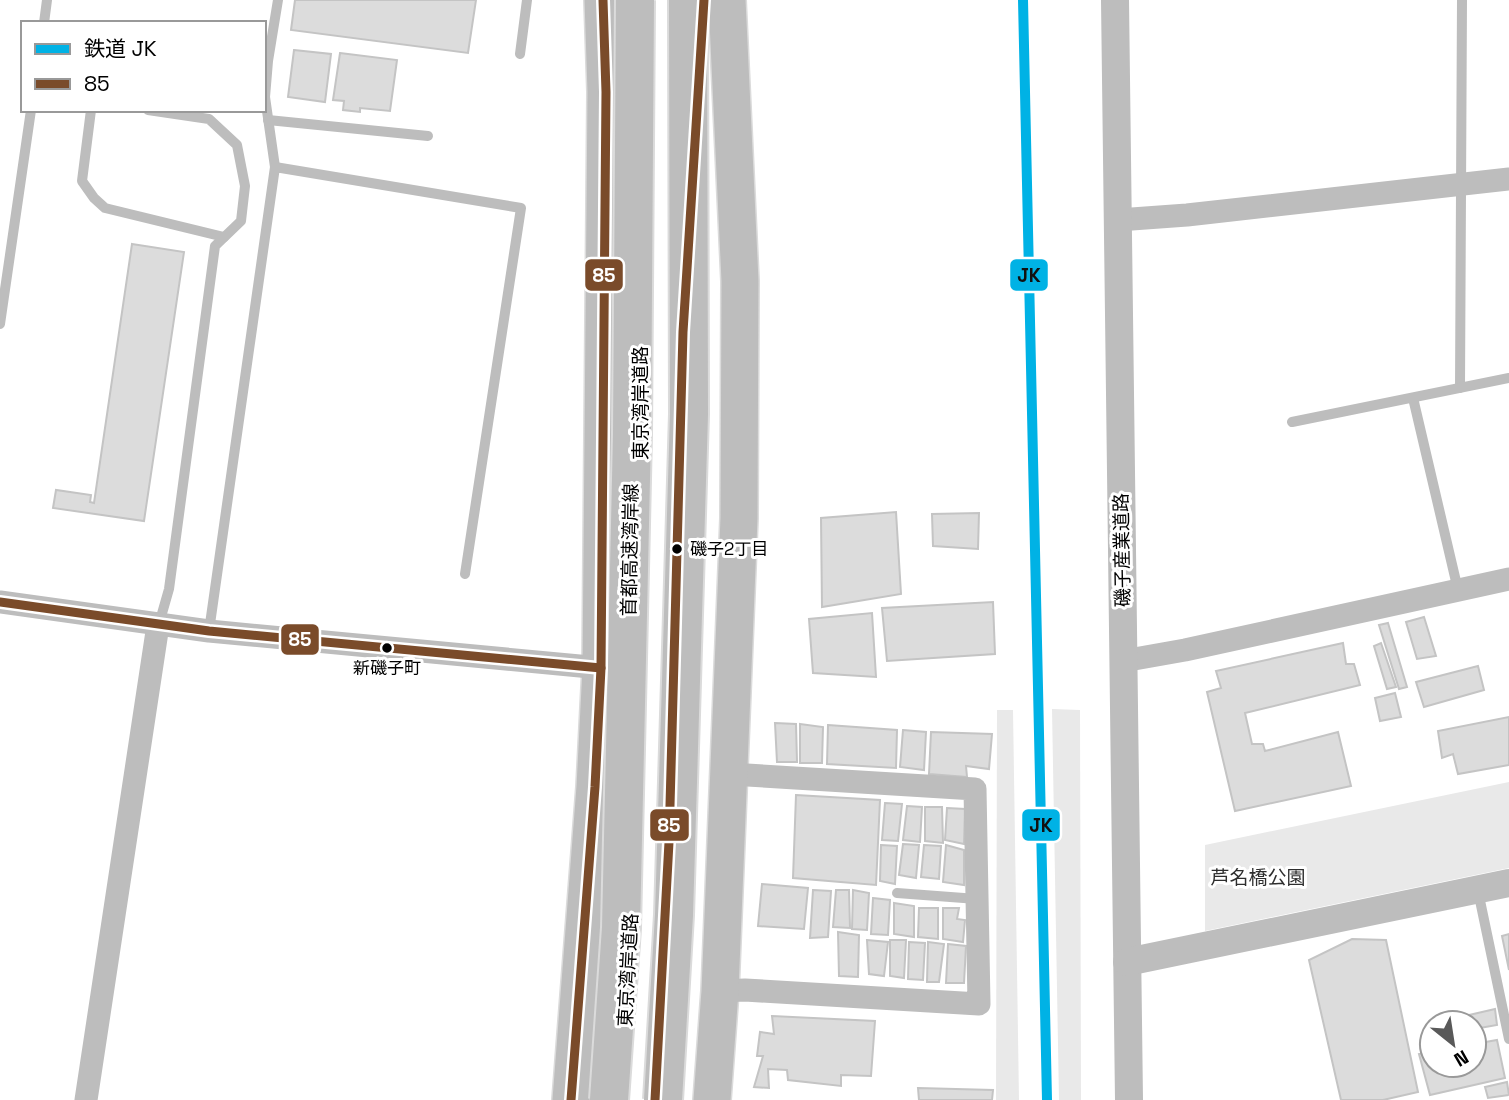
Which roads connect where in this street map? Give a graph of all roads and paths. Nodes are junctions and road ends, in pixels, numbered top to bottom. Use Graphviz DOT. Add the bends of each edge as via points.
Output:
graph roads {
  1 [pos="47,0"];
  2 [pos="278,0"];
  3 [pos="527,0"];
  4 [pos="706,0"];
  5 [pos="1115,0"];
  6 [pos="1462,0"];
  7 [pos="618,5"];
  8 [pos="44,21"];
  9 [pos="520,54"];
  10 [pos="266,61"];
  11 [pos="266,105"];
  12 [pos="31,112"];
  13 [pos="91,112"];
  14 [pos="162,112"];
  15 [pos="268,120"];
  16 [pos="428,136"];
  17 [pos="275,167"];
  18 [pos="1509,179"];
  19 [pos="1462,184"];
  20 [pos="1118,220"];
  21 [pos="224,237"];
  22 [pos="0,324"];
  23 [pos="1509,378"];
  24 [pos="1460,388"];
  25 [pos="1413,398"];
  26 [pos="1292,422"];
  27 [pos="465,574"];
  28 [pos="1509,579"];
  29 [pos="1458,590"];
  30 [pos="0,602"];
  31 [pos="158,625"];
  32 [pos="209,632"];
  33 [pos="1123,661"];
  34 [pos="601,667"];
  35 [pos="730,774"];
  36 [pos="1509,883"];
  37 [pos="1478,890"];
  38 [pos="897,892"];
  39 [pos="977,899"];
  40 [pos="1127,962"];
  41 [pos="720,991"];
  42 [pos="1509,1039"];
  43 [pos="86,1100"];
  44 [pos="571,1100"];
  45 [pos="609,1100"];
  46 [pos="620,1100"];
  47 [pos="655,1100"];
  48 [pos="663,1100"];
  49 [pos="712,1100"];
  50 [pos="1129,1100"];
  1 -- 8 [label="lane"];
  2 -- 10 [label="lane"];
  3 -- 9 [label="lane"];
  4 -- 35 [label="highway" via="740,281 740,518"];
  4 -- 47 [label="highway, 東京湾岸道路, bridge" via="683,332 669,842"];
  4 -- 48 [label="highway, bridge" via="675,901"];
  5 -- 20 [label="street, 磯子産業道路"];
  6 -- 19 [label="lane"];
  7 -- 34 [label="highway, 東京湾岸道路" via="606,106"];
  7 -- 45 [label="highway, 首都高速湾岸線, bridge" via="632,434 621,928"];
  7 -- 46 [label="highway, 東京湾岸道路, bridge" via="642,350 635,816"];
  11 -- 15 [label="lane"];
  12 -- 22 [label="lane"];
  13 -- 21 [label="lane" via="82,181 94,198 105,208"];
  14 -- 21 [label="lane" via="209,119 237,145 245,186 241,220"];
  15 -- 16 [label="lane"];
  15 -- 17 [label="lane"];
  17 -- 27 [label="lane" via="521,208"];
  17 -- 32 [label="lane"];
  18 -- 19 [label="street"];
  19 -- 20 [label="street"];
  19 -- 24 [label="lane"];
  20 -- 33 [label="street, 磯子産業道路"];
  21 -- 31 [label="lane" via="215,246 169,589"];
  23 -- 24 [label="lane"];
  24 -- 25 [label="lane"];
  25 -- 26 [label="lane"];
  25 -- 29 [label="lane"];
  28 -- 29 [label="street"];
  29 -- 33 [label="street"];
  30 -- 31 [label="street"];
  31 -- 32 [label="street"];
  31 -- 43 [label="street"];
  32 -- 34 [label="street"];
  33 -- 40 [label="street, 磯子産業道路"];
  34 -- 44 [label="highway, 東京湾岸道路"];
  35 -- 39 [label="street" via="975,789"];
  35 -- 41 [label="highway"];
  36 -- 37 [label="street"];
  37 -- 40 [label="street"];
  37 -- 42 [label="lane"];
  38 -- 39 [label="lane"];
  39 -- 41 [label="street" via="979,1004"];
  40 -- 50 [label="street, 磯子産業道路"];
  41 -- 49 [label="highway"];
}
